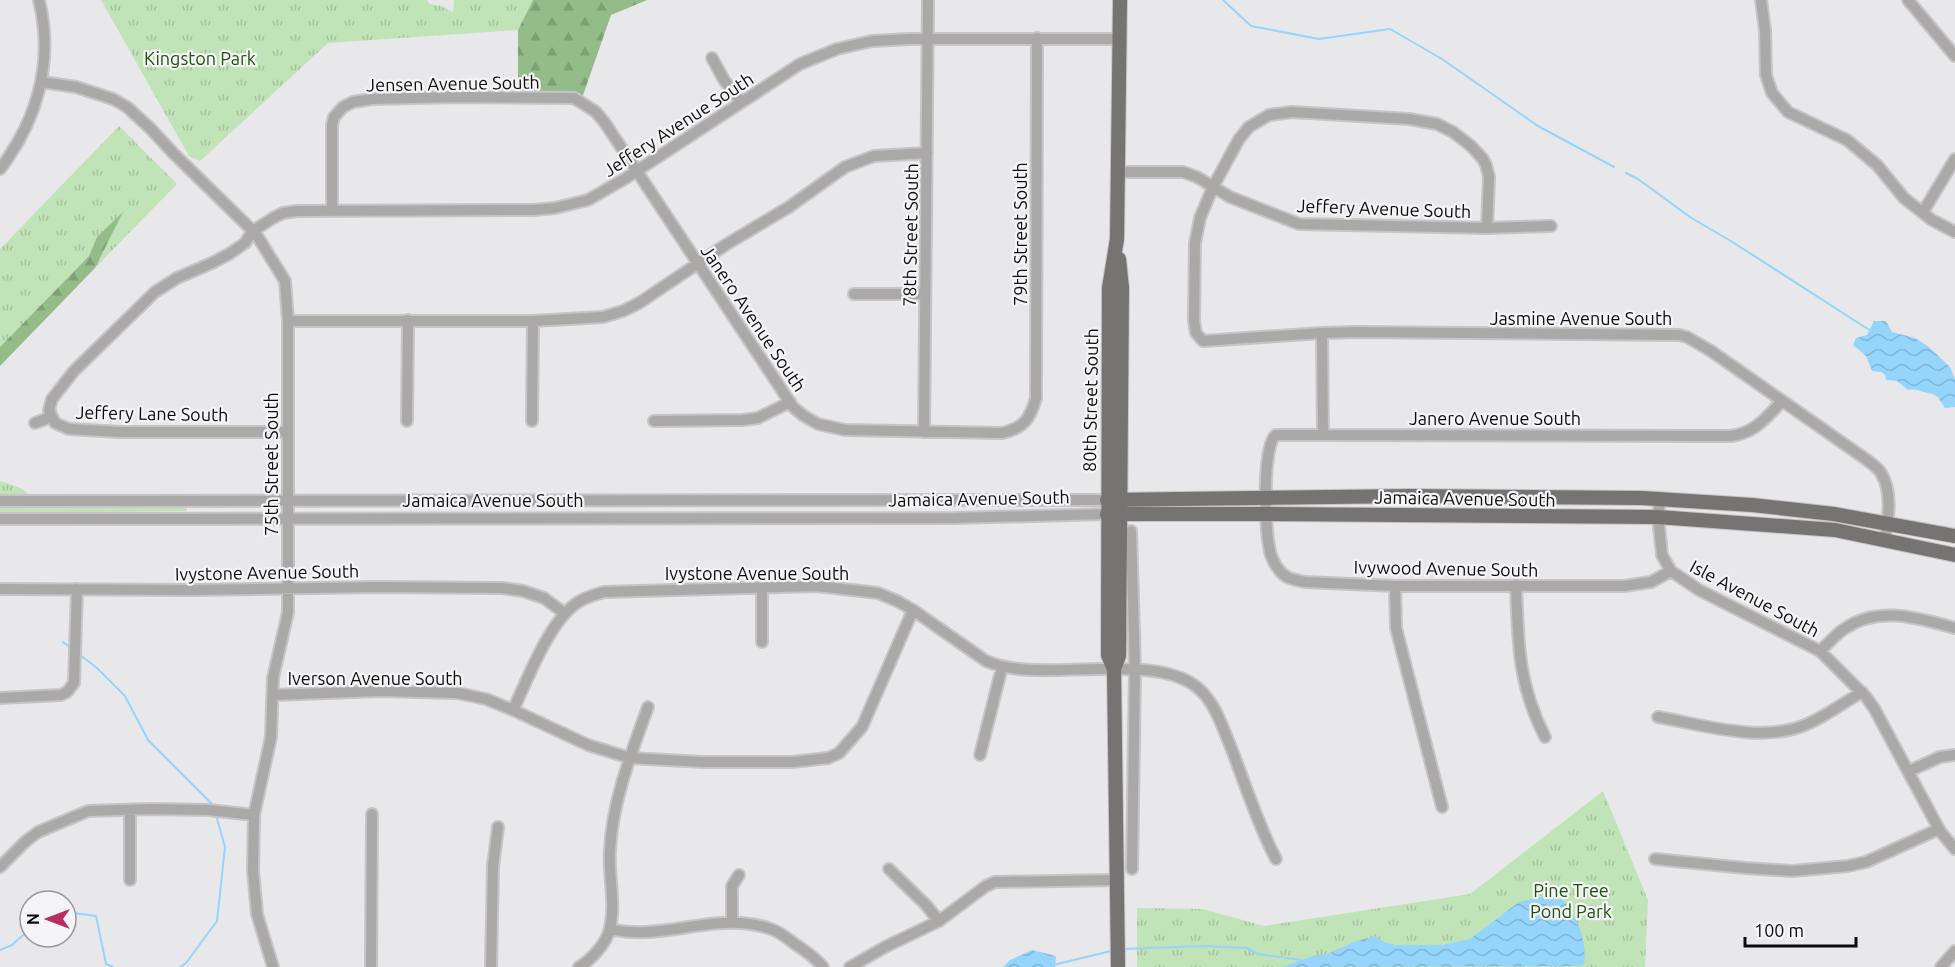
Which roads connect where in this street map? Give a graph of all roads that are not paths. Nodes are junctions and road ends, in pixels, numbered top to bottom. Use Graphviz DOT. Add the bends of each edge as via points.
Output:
graph roads {
  1 [pos="39,0"];
  2 [pos="928,0"];
  3 [pos="1120,0"];
  4 [pos="1761,0"];
  5 [pos="1908,0"];
  6 [pos="928,38"];
  7 [pos="1037,38"];
  8 [pos="1120,39"];
  9 [pos="1955,56"];
  10 [pos="712,58"];
  11 [pos="42,82"];
  12 [pos="741,102"];
  13 [pos="927,153"];
  14 [pos="1955,159"];
  15 [pos="0,169"];
  16 [pos="637,171"];
  17 [pos="1119,172"];
  18 [pos="1213,187"];
  19 [pos="332,211"];
  20 [pos="1923,212"];
  21 [pos="1551,226"];
  22 [pos="1487,228"];
  23 [pos="253,231"];
  24 [pos="1955,232"];
  25 [pos="698,263"];
  26 [pos="854,294"];
  27 [pos="925,294"];
  28 [pos="408,320"];
  29 [pos="288,321"];
  30 [pos="533,321"];
  31 [pos="1322,333"];
  32 [pos="1782,401"];
  33 [pos="790,402"];
  34 [pos="51,417"];
  35 [pos="407,420"];
  36 [pos="654,420"];
  37 [pos="532,421"];
  38 [pos="35,423"];
  39 [pos="1020,427"];
  40 [pos="288,432"];
  41 [pos="924,432"];
  42 [pos="1323,435"];
  43 [pos="1265,497"];
  44 [pos="1660,499"];
  45 [pos="1114,500"];
  46 [pos="0,501"];
  47 [pos="289,502"];
  48 [pos="1114,514"];
  49 [pos="1266,514"];
  50 [pos="1658,517"];
  51 [pos="288,518"];
  52 [pos="0,519"];
  53 [pos="1887,523"];
  54 [pos="1131,531"];
  55 [pos="1955,536"];
  56 [pos="1885,541"];
  57 [pos="1955,555"];
  58 [pos="1671,571"];
  59 [pos="1516,585"];
  60 [pos="1395,586"];
  61 [pos="762,588"];
  62 [pos="0,589"];
  63 [pos="287,589"];
  64 [pos="77,590"];
  65 [pos="913,610"];
  66 [pos="564,613"];
  67 [pos="1955,628"];
  68 [pos="762,642"];
  69 [pos="1820,651"];
  70 [pos="1002,667"];
  71 [pos="1114,669"];
  72 [pos="1135,670"];
  73 [pos="1862,692"];
  74 [pos="274,694"];
  75 [pos="0,698"];
  76 [pos="648,707"];
  77 [pos="513,710"];
  78 [pos="1658,717"];
  79 [pos="1545,737"];
  80 [pos="980,755"];
  81 [pos="1955,755"];
  82 [pos="630,758"];
  83 [pos="1909,771"];
  84 [pos="1442,807"];
  85 [pos="130,810"];
  86 [pos="254,814"];
  87 [pos="372,814"];
  88 [pos="498,827"];
  89 [pos="1939,829"];
  90 [pos="1955,849"];
  91 [pos="1275,859"];
  92 [pos="1655,859"];
  93 [pos="0,867"];
  94 [pos="889,869"];
  95 [pos="1132,869"];
  96 [pos="739,875"];
  97 [pos="130,880"];
  98 [pos="1116,880"];
  99 [pos="939,921"];
  100 [pos="732,922"];
  101 [pos="610,929"];
  102 [pos="1955,951"];
  103 [pos="273,967"];
  104 [pos="371,967"];
  105 [pos="491,967"];
  106 [pos="579,967"];
  107 [pos="823,967"];
  108 [pos="850,967"];
  109 [pos="1118,967"];
  110 [pos="1941,967"];
  1 -- 11 [label="street" via="45,40"];
  2 -- 6 [label="street, 78th Street South"];
  3 -- 8 [label="main road, 80th Street South"];
  4 -- 20 [label="street" via="1766,75 1772,93 1788,112 1847,140"];
  5 -- 9 [label="street"];
  6 -- 7 [label="street, Jeffery Avenue South"];
  6 -- 12 [label="street, Jeffery Avenue South" via="872,41 837,49 800,64"];
  6 -- 13 [label="street, 78th Street South"];
  7 -- 8 [label="street, Jeffery Avenue South"];
  7 -- 39 [label="street, 79th Street South" via="1036,398 1032,412"];
  8 -- 17 [label="main road, 80th Street South"];
  10 -- 12 [label="street"];
  11 -- 15 [label="street" via="29,123"];
  11 -- 23 [label="street, 75th Street South" via="94,92 127,108"];
  12 -- 16 [label="street, Jeffery Avenue South"];
  13 -- 25 [label="street" via="874,156 858,161"];
  13 -- 27 [label="street, 78th Street South"];
  14 -- 20 [label="street"];
  16 -- 19 [label="street, Jeffery Avenue South" via="588,200 555,208"];
  16 -- 19 [label="street, Jensen Avenue South" via="596,112 574,98 372,99 343,106 334,117"];
  16 -- 25 [label="street, Janero Avenue South"];
  17 -- 18 [label="street, Jeffery Avenue South" via="1183,172"];
  17 -- 45 [label="main road, 80th Street South" via="1117,239 1109,288"];
  18 -- 22 [label="street, Jeffery Avenue South" via="1299,224"];
  18 -- 22 [label="street" via="1239,139 1249,127 1269,115 1292,112 1409,119 1437,124 1453,132 1483,159 1488,177"];
  18 -- 31 [label="street, Jasmine Avenue South" via="1195,243 1194,321 1202,346"];
  19 -- 23 [label="street, Jeffery Avenue South" via="283,213"];
  20 -- 24 [label="street"];
  21 -- 22 [label="street, Jeffery Avenue South"];
  23 -- 29 [label="street, 75th Street South" via="285,281"];
  23 -- 34 [label="street, Jeffery Lane South" via="245,243 229,254 155,292 74,372 52,399"];
  25 -- 30 [label="street" via="623,311 603,317"];
  25 -- 33 [label="street, Janero Avenue South"];
  26 -- 27 [label="street"];
  27 -- 41 [label="street, 78th Street South"];
  28 -- 29 [label="street"];
  28 -- 30 [label="street"];
  28 -- 35 [label="street"];
  29 -- 40 [label="street, 75th Street South"];
  30 -- 37 [label="street"];
  31 -- 32 [label="street, Jasmine Avenue South" via="1679,335 1711,351"];
  31 -- 42 [label="street"];
  32 -- 42 [label="street, Janero Avenue South" via="1760,425 1730,436"];
  32 -- 53 [label="street, Jasmine Avenue South" via="1880,472 1886,485"];
  33 -- 36 [label="street" via="758,418 743,420"];
  33 -- 41 [label="street, Janero Avenue South" via="804,416 833,428"];
  34 -- 38 [label="street"];
  34 -- 40 [label="street, Jeffery Lane South" via="69,429"];
  39 -- 41 [label="street, Janero Avenue South" via="1002,433"];
  40 -- 47 [label="street, 75th Street South"];
  42 -- 43 [label="street, Janero Avenue South" via="1271,438"];
  43 -- 44 [label="main road, Jamaica Avenue South"];
  43 -- 45 [label="main road, Jamaica Avenue South"];
  43 -- 49 [label="street, Janero Avenue South"];
  44 -- 50 [label="street, Isle Avenue South"];
  44 -- 53 [label="main road, Jamaica Avenue South" via="1811,511"];
  45 -- 47 [label="street, Jamaica Avenue South"];
  45 -- 48 [label="main road, 80th Street South"];
  46 -- 47 [label="street, Jamaica Avenue South"];
  47 -- 51 [label="street, 75th Street South"];
  48 -- 49 [label="main road, Jamaica Avenue South"];
  48 -- 51 [label="street, Jamaica Avenue South" via="954,518"];
  48 -- 71 [label="main road, 80th Street South" via="1108,655"];
  49 -- 50 [label="main road, Jamaica Avenue South"];
  49 -- 60 [label="street, Ivywood Avenue South" via="1269,546 1282,574 1305,582"];
  50 -- 56 [label="main road, Jamaica Avenue South" via="1835,530"];
  50 -- 58 [label="street, Isle Avenue South" via="1662,555"];
  51 -- 52 [label="street, Jamaica Avenue South"];
  51 -- 63 [label="street, 75th Street South"];
  53 -- 55 [label="main road, Jamaica Avenue South"];
  53 -- 56 [label="street, Jasmine Avenue South"];
  54 -- 72 [label="street"];
  56 -- 57 [label="main road, Jamaica Avenue South"];
  58 -- 59 [label="street, Ivywood Avenue South" via="1651,582 1624,586"];
  58 -- 69 [label="street, Isle Avenue South" via="1699,590"];
  59 -- 60 [label="street, Ivywood Avenue South"];
  59 -- 79 [label="street" via="1523,680"];
  60 -- 84 [label="street" via="1396,628"];
  61 -- 65 [label="street, Ivystone Avenue South" via="817,586 878,593"];
  61 -- 66 [label="street, Ivystone Avenue South" via="604,592 581,600"];
  61 -- 68 [label="street"];
  62 -- 64 [label="street, Ivystone Avenue South"];
  63 -- 64 [label="street, Ivystone Avenue South"];
  63 -- 66 [label="street, Ivystone Avenue South" via="502,588 544,598"];
  63 -- 74 [label="street, 75th Street South" via="288,612 273,678"];
  64 -- 75 [label="street" via="74,683 61,695"];
  65 -- 70 [label="street, Ivystone Avenue South" via="986,661"];
  65 -- 82 [label="street, Iverson Avenue South" via="862,727 839,753 792,762"];
  66 -- 77 [label="street, Ivystone Avenue South"];
  67 -- 69 [label="street" via="1900,615 1878,615 1844,629"];
  69 -- 73 [label="street, Isle Avenue South"];
  70 -- 71 [label="street, Ivystone Avenue South"];
  70 -- 80 [label="street"];
  71 -- 72 [label="street, Ivystone Avenue South"];
  71 -- 98 [label="main road, 80th Street South"];
  72 -- 91 [label="street, Ivystone Avenue South" via="1176,677 1199,689 1208,700 1220,720"];
  72 -- 95 [label="street"];
  73 -- 78 [label="street" via="1806,725 1786,731 1748,732"];
  73 -- 83 [label="street, Isle Avenue South"];
  74 -- 77 [label="street, Iverson Avenue South" via="457,693"];
  74 -- 86 [label="street, 75th Street South" via="271,737"];
  76 -- 82 [label="street"];
  77 -- 82 [label="street, Iverson Avenue South" via="588,745"];
  81 -- 83 [label="street" via="1940,757"];
  82 -- 101 [label="street" via="613,825"];
  83 -- 89 [label="street, Isle Avenue South"];
  85 -- 86 [label="street"];
  85 -- 93 [label="street" via="88,811 38,832"];
  85 -- 97 [label="street"];
  86 -- 103 [label="street, 75th Street South" via="257,914"];
  87 -- 104 [label="street"];
  88 -- 105 [label="street" via="493,866"];
  89 -- 90 [label="street, Isle Avenue South"];
  89 -- 92 [label="street" via="1866,862 1848,866 1792,871"];
  94 -- 99 [label="street"];
  96 -- 100 [label="street" via="732,886"];
  98 -- 99 [label="street" via="995,882"];
  98 -- 109 [label="main road, 80th Street South"];
  99 -- 108 [label="street"];
  100 -- 101 [label="street" via="644,933"];
  100 -- 107 [label="street" via="780,934"];
  101 -- 106 [label="street" via="596,952"];
  102 -- 110 [label="street"];
}
